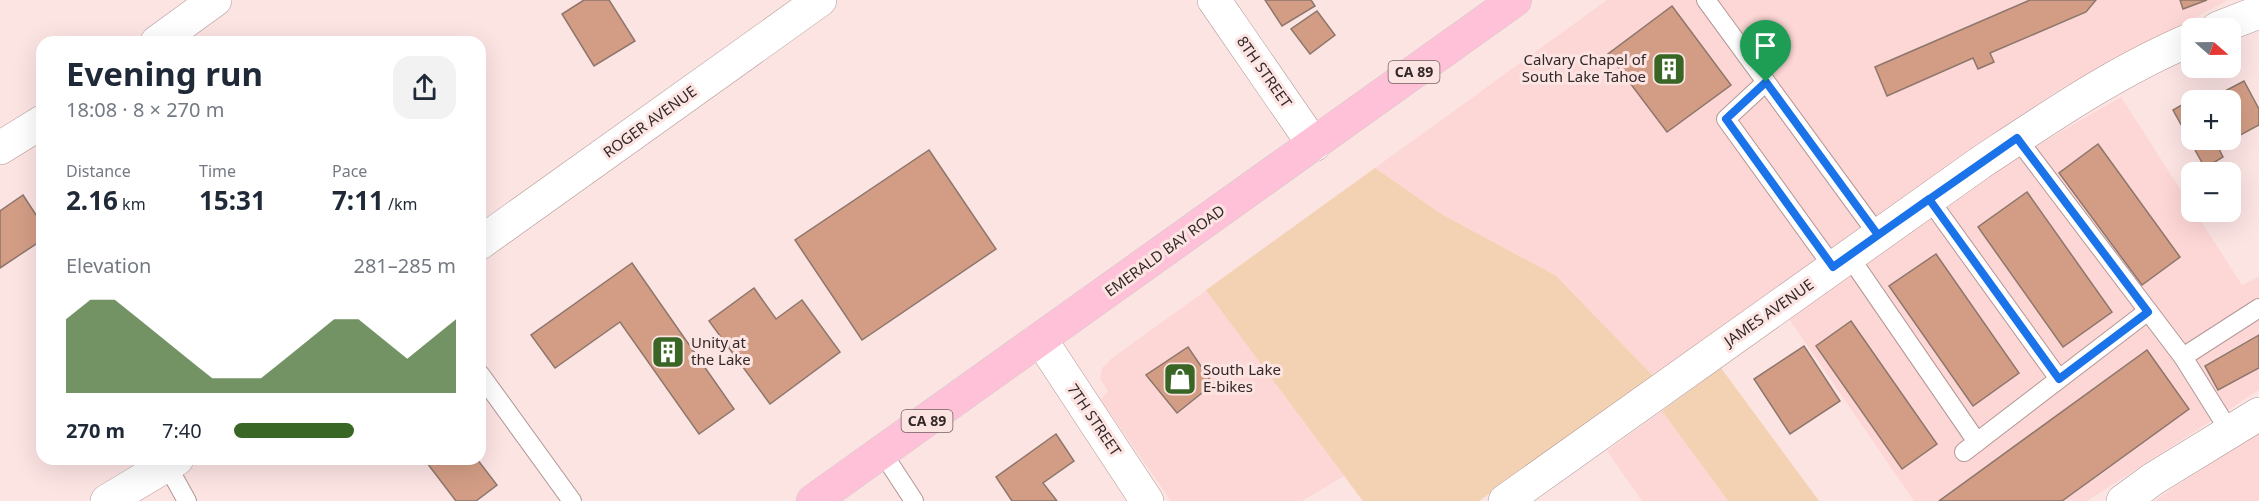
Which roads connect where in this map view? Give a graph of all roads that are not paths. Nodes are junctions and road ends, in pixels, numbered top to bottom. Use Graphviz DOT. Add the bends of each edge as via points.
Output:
graph roads {
  1 [pos="215,0"];
  2 [pos="820,0"];
  3 [pos="1214,0"];
  4 [pos="1515,0"];
  5 [pos="1706,0"];
  6 [pos="2259,12"];
  7 [pos="2241,19"];
  8 [pos="165,36"];
  9 [pos="2181,44"];
  10 [pos="1766,82"];
  11 [pos="36,126"];
  12 [pos="2017,138"];
  13 [pos="1314,145"];
  14 [pos="0,148"];
  15 [pos="1929,199"];
  16 [pos="1878,235"];
  17 [pos="486,239"];
  18 [pos="1841,262"];
  19 [pos="2259,308"];
  20 [pos="2148,312"];
  21 [pos="1041,340"];
  22 [pos="2183,357"];
  23 [pos="2059,379"];
  24 [pos="486,382"];
  25 [pos="2259,414"];
  26 [pos="2229,432"];
  27 [pos="882,452"];
  28 [pos="167,465"];
  29 [pos="173,465"];
  30 [pos="107,501"];
  31 [pos="187,501"];
  32 [pos="572,501"];
  33 [pos="813,501"];
  34 [pos="914,501"];
  35 [pos="1147,501"];
  36 [pos="1507,501"];
  37 [pos="2123,501"];
  1 -- 8 [label="street"];
  2 -- 17 [label="street, ROGER AVENUE"];
  3 -- 13 [label="street, 8TH STREET"];
  4 -- 13 [label="main road, EMERALD BAY ROAD / CA 89"];
  5 -- 10 [label="lane"];
  6 -- 7 [label="street"];
  9 -- 12 [label="street, JAMES AVENUE" via="2120,74"];
  10 -- 16 [label="lane"];
  10 -- 18 [label="lane" via="1726,119"];
  11 -- 14 [label="street"];
  12 -- 15 [label="street, JAMES AVENUE"];
  12 -- 20 [label="lane"];
  13 -- 21 [label="main road, EMERALD BAY ROAD / CA 89"];
  15 -- 16 [label="street, JAMES AVENUE"];
  15 -- 23 [label="lane"];
  16 -- 18 [label="street, JAMES AVENUE"];
  18 -- 23 [label="lane" via="1970,447"];
  18 -- 36 [label="street, JAMES AVENUE"];
  19 -- 22 [label="lane"];
  20 -- 22 [label="lane"];
  20 -- 23 [label="lane"];
  21 -- 27 [label="main road, EMERALD BAY ROAD / CA 89"];
  21 -- 35 [label="street, 7TH STREET"];
  22 -- 26 [label="lane"];
  24 -- 32 [label="lane"];
  25 -- 26 [label="street"];
  26 -- 37 [label="street"];
  27 -- 33 [label="main road, EMERALD BAY ROAD / CA 89"];
  27 -- 34 [label="lane"];
  28 -- 30 [label="street"];
  29 -- 31 [label="lane"];
}
